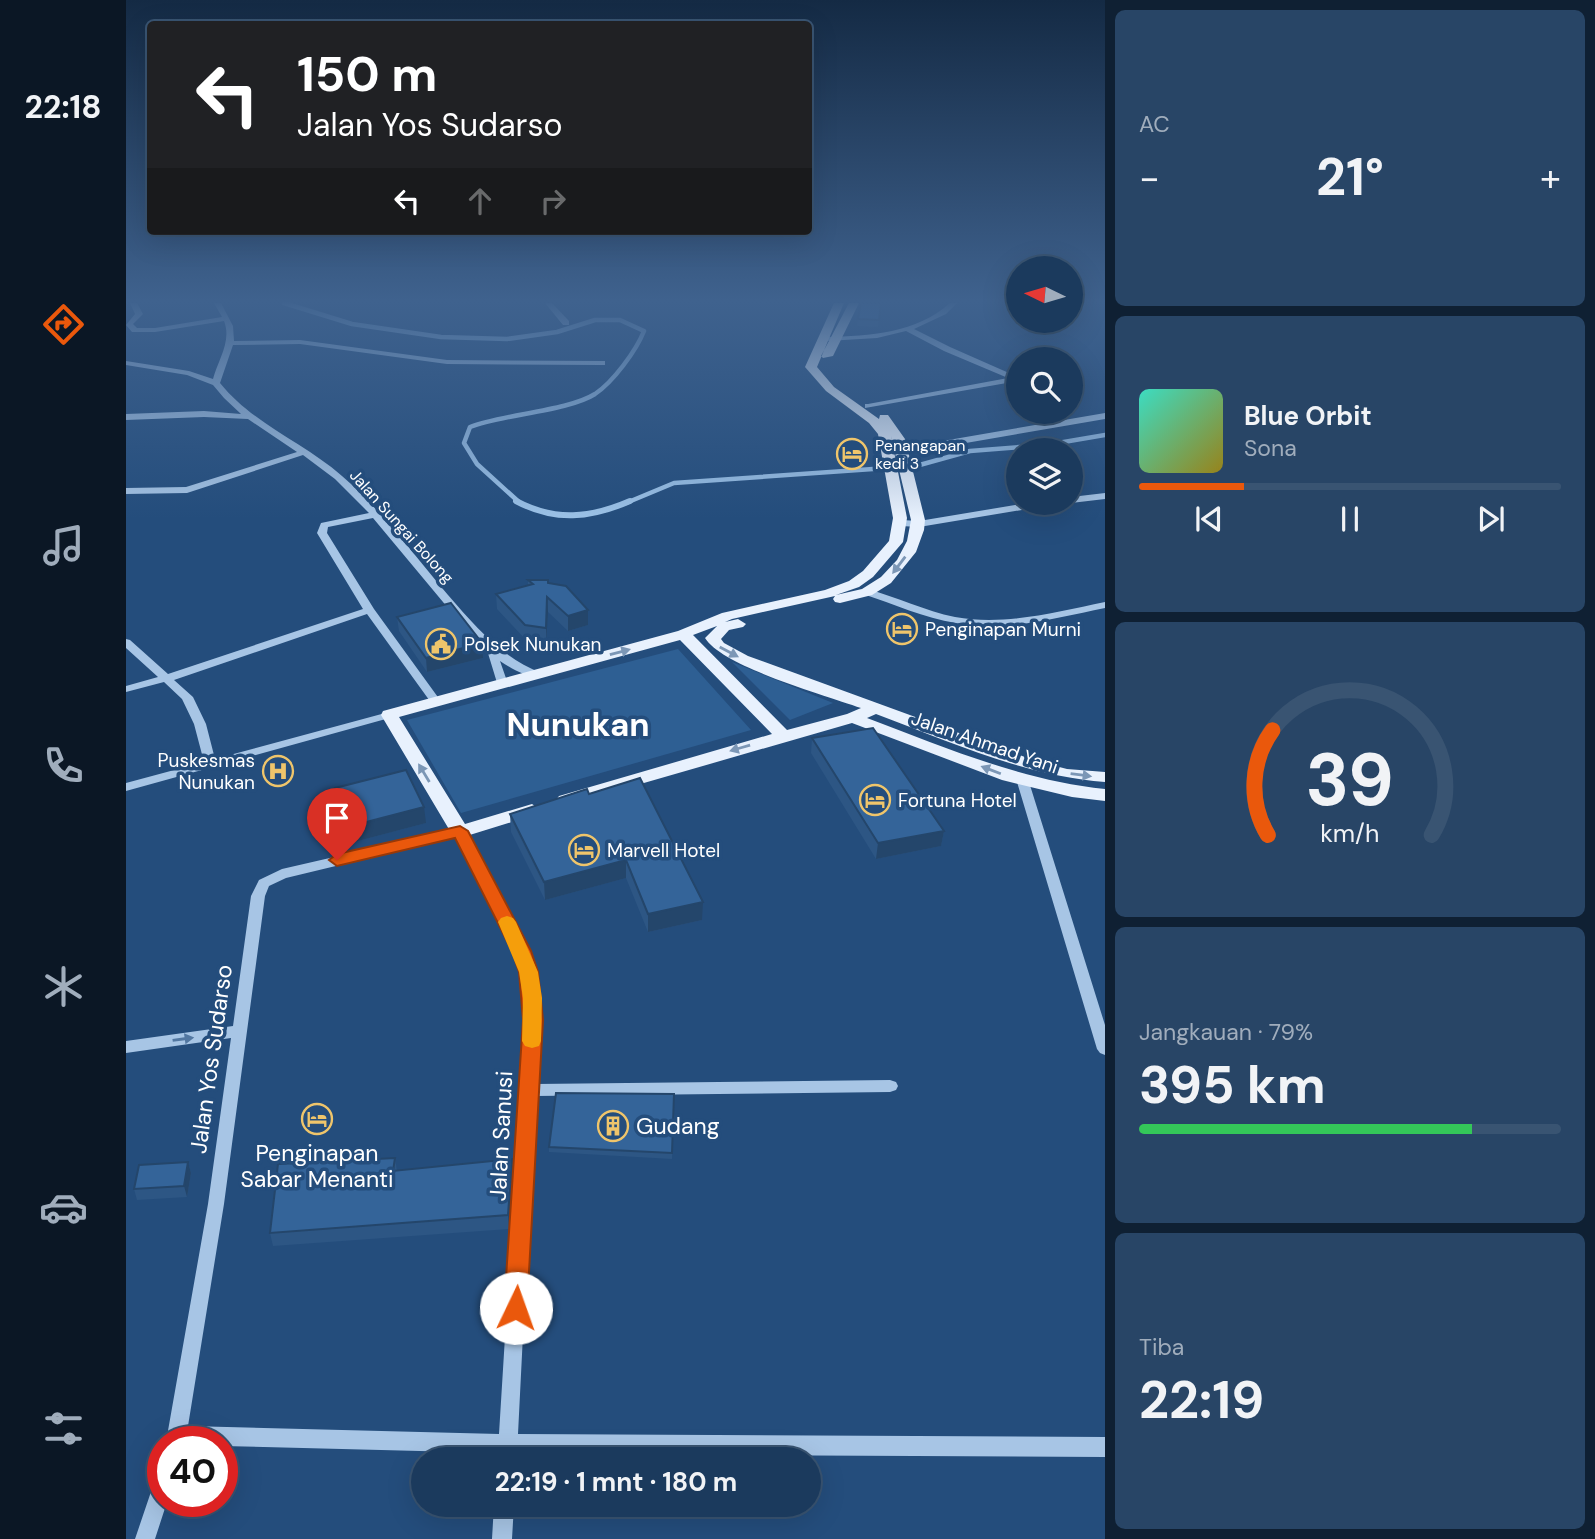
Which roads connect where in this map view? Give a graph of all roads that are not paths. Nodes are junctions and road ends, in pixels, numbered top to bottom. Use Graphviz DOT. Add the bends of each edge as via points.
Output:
graph roads {
  1 [pos="194,375"];
  2 [pos="219,375"];
  3 [pos="817,375"];
  4 [pos="831,375"];
  5 [pos="1006,381"];
  6 [pos="216,383"];
  7 [pos="868,406"];
  8 [pos="1105,416"];
  9 [pos="126,417"];
  10 [pos="253,417"];
  11 [pos="304,452"];
  12 [pos="898,454"];
  13 [pos="900,479"];
  14 [pos="126,492"];
  15 [pos="1105,496"];
  16 [pos="1083,499"];
  17 [pos="1006,510"];
  18 [pos="374,514"];
  19 [pos="901,523"];
  20 [pos="919,524"];
  21 [pos="867,592"];
  22 [pos="1105,605"];
  23 [pos="369,610"];
  24 [pos="683,634"];
  25 [pos="126,642"];
  26 [pos="492,651"];
  27 [pos="537,675"];
  28 [pos="168,678"];
  29 [pos="502,684"];
  30 [pos="126,689"];
  31 [pos="436,702"];
  32 [pos="877,708"];
  33 [pos="389,715"];
  34 [pos="853,718"];
  35 [pos="783,736"];
  36 [pos="210,761"];
  37 [pos="1105,777"];
  38 [pos="1023,782"];
  39 [pos="126,787"];
  40 [pos="1105,794"];
  41 [pos="460,831"];
  42 [pos="239,1031"];
  43 [pos="126,1046"];
  44 [pos="1105,1049"];
  45 [pos="890,1086"];
  46 [pos="528,1090"];
  47 [pos="179,1426"];
  48 [pos="238,1441"];
  49 [pos="507,1447"];
  50 [pos="1105,1447"];
  51 [pos="411,1448"];
  52 [pos="821,1449"];
  53 [pos="152,1517"];
  54 [pos="503,1517"];
  55 [pos="145,1539"];
  56 [pos="502,1539"];
  1 -- 6 [label="street"];
  2 -- 6 [label="street"];
  3 -- 12 [label="main road" via="880,427"];
  4 -- 7 [label="main road"];
  5 -- 7 [label="street"];
  6 -- 10 [label="street, Jalan Sungai Bolong"];
  7 -- 12 [label="main road" via="892,426"];
  8 -- 12 [label="street"];
  9 -- 10 [label="street"];
  10 -- 11 [label="street, Jalan Sungai Bolong"];
  11 -- 14 [label="street" via="187,490"];
  11 -- 18 [label="street, Jalan Sungai Bolong" via="339,478"];
  12 -- 13 [label="main road"];
  13 -- 19 [label="main road"];
  13 -- 20 [label="main road"];
  15 -- 16 [label="street"];
  17 -- 20 [label="street"];
  18 -- 23 [label="street" via="324,525 322,533"];
  18 -- 26 [label="street, Jalan Sungai Bolong"];
  19 -- 20 [label="street"];
  19 -- 24 [label="main road" via="896,542 854,583 727,616"];
  20 -- 21 [label="main road, one-way" via="914,544 890,576"];
  21 -- 22 [label="street" via="933,614 976,622 1019,621"];
  21 -- 32 [label="main road, Jalan Ahmad Yani, one-way" via="724,627 713,638 736,656"];
  23 -- 28 [label="street"];
  23 -- 31 [label="street"];
  27 -- 24 [label="main road, one-way"];
  24 -- 35 [label="main road"];
  25 -- 28 [label="street"];
  26 -- 27 [label="street, Jalan Sungai Bolong"];
  26 -- 29 [label="street, Jalan Sungai Bolong"];
  27 -- 29 [label="main road"];
  28 -- 30 [label="street"];
  28 -- 36 [label="street" via="187,696"];
  29 -- 31 [label="main road"];
  31 -- 33 [label="main road"];
  32 -- 34 [label="main road"];
  32 -- 37 [label="main road, Jalan Ahmad Yani, one-way" via="1030,765"];
  33 -- 36 [label="street"];
  41 -- 33 [label="main road, one-way"];
  34 -- 35 [label="main road"];
  38 -- 34 [label="main road, Jalan Ahmad Yani, one-way"];
  35 -- 41 [label="main road, one-way"];
  36 -- 39 [label="street"];
  38 -- 40 [label="main road, Jalan Ahmad Yani" via="1053,790"];
  38 -- 44 [label="street"];
  41 -- 42 [label="street, Jalan Yos Sudarso" via="282,874 264,883 258,896"];
  41 -- 46 [label="street, Jalan Sanusi" via="529,972 533,1020"];
  43 -- 42 [label="street, one-way"];
  42 -- 47 [label="street, Jalan Yos Sudarso"];
  45 -- 46 [label="street"];
  46 -- 49 [label="street, Jalan Sanusi"];
  48 -- 51 [label="street"];
  50 -- 52 [label="street"];
  53 -- 55 [label="street"];
  54 -- 56 [label="street"];
}
